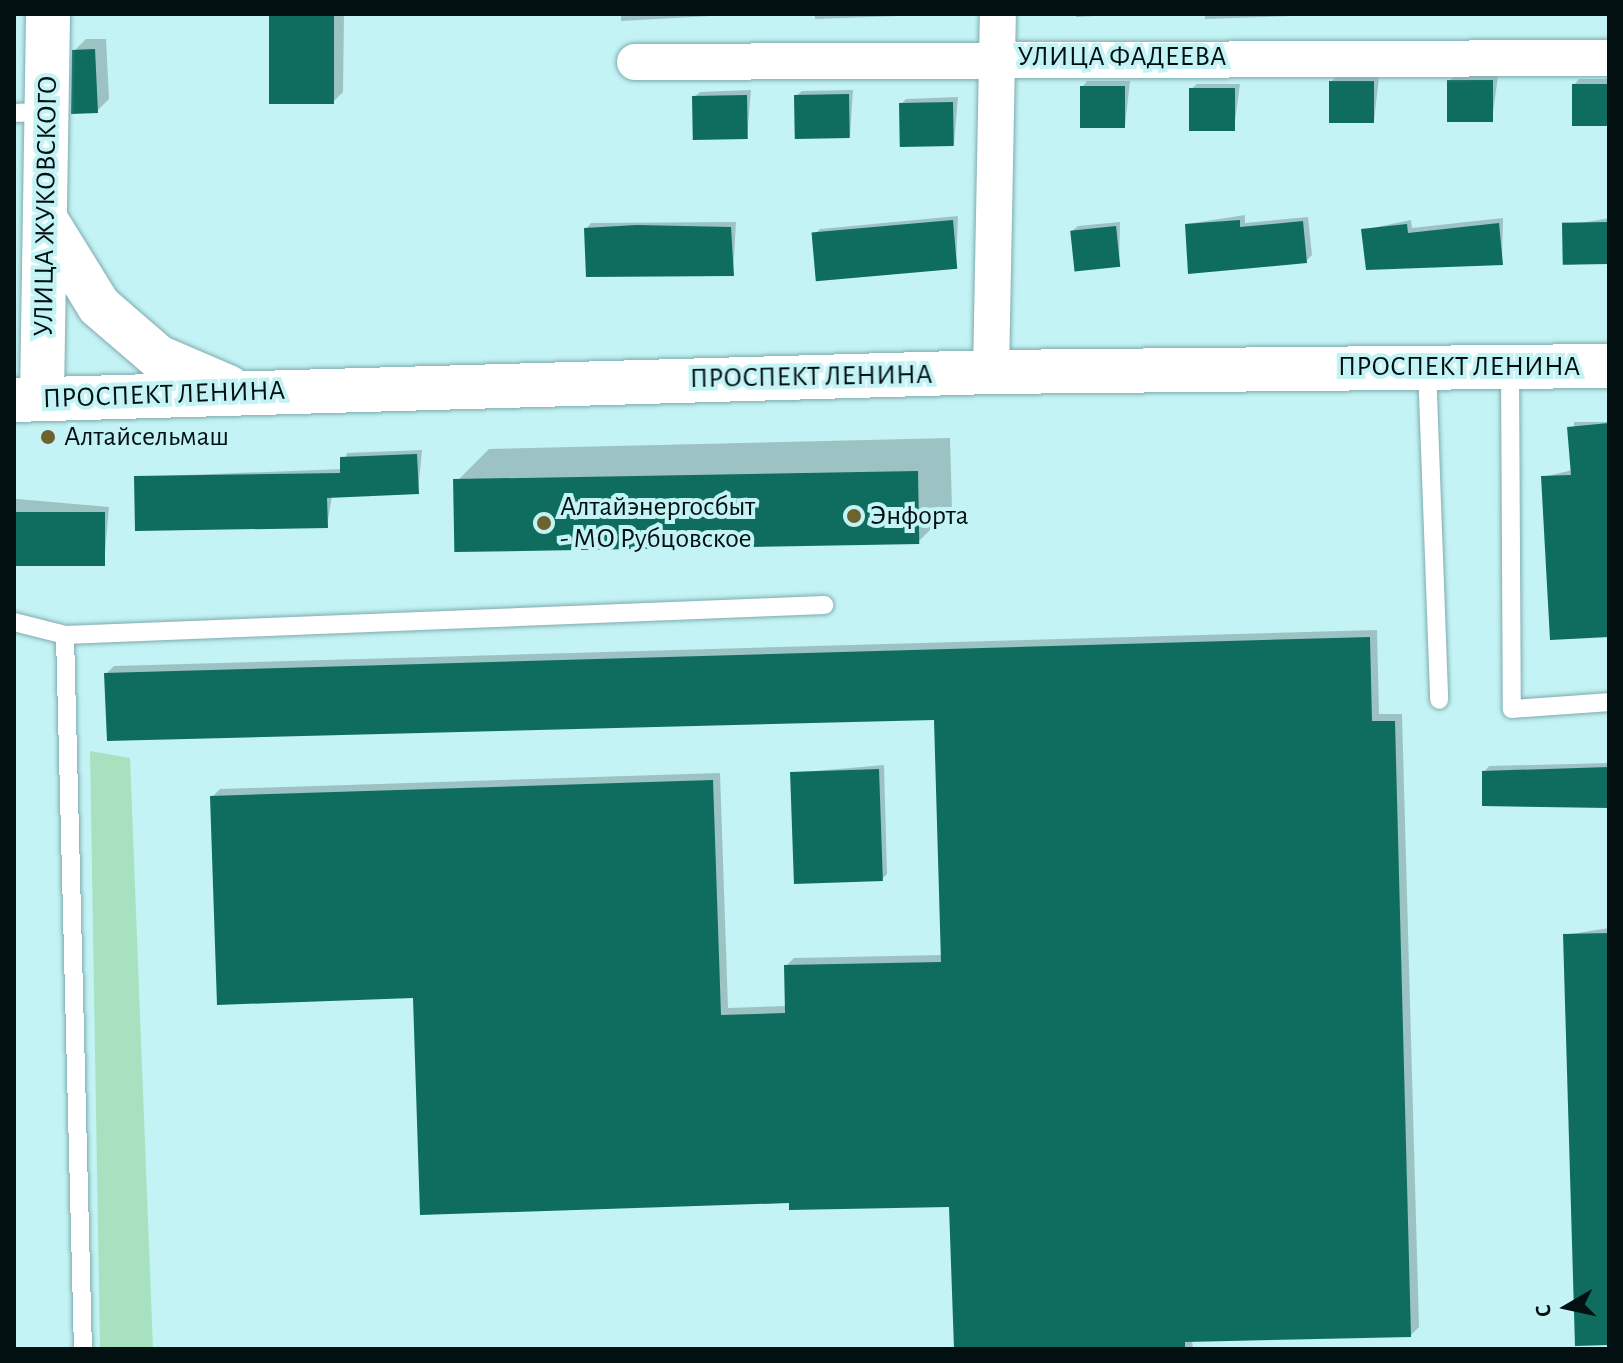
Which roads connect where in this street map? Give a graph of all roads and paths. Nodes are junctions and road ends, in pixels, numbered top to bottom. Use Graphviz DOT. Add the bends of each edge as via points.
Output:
graph roads {
  1 [pos="48,14"];
  2 [pos="998,14"];
  3 [pos="997,57"];
  4 [pos="1609,58"];
  5 [pos="635,62"];
  6 [pos="30,113"];
  7 [pos="49,225"];
  8 [pos="14,290"];
  9 [pos="1510,366"];
  10 [pos="1609,366"];
  11 [pos="1427,367"];
  12 [pos="991,372"];
  13 [pos="239,391"];
  14 [pos="28,399"];
  15 [pos="824,605"];
  16 [pos="14,622"];
  17 [pos="65,635"];
  18 [pos="1439,700"];
  19 [pos="1609,702"];
  20 [pos="83,1349"];
  1 -- 6 [label="street, УЛИЦА ЖУКОВСКОГО"];
  2 -- 3 [label="street"];
  3 -- 4 [label="street, УЛИЦА ФАДЕЕВА"];
  3 -- 5 [label="street, УЛИЦА ФАДЕЕВА"];
  3 -- 12 [label="street"];
  6 -- 7 [label="street, УЛИЦА ЖУКОВСКОГО"];
  7 -- 8 [label="street"];
  7 -- 13 [label="street" via="99,306 158,357"];
  7 -- 14 [label="street, УЛИЦА ЖУКОВСКОГО"];
  9 -- 10 [label="street, ПРОСПЕКТ ЛЕНИНА"];
  9 -- 11 [label="street, ПРОСПЕКТ ЛЕНИНА"];
  9 -- 19 [label="lane" via="1512,709"];
  11 -- 12 [label="street, ПРОСПЕКТ ЛЕНИНА"];
  11 -- 18 [label="lane"];
  12 -- 13 [label="street, ПРОСПЕКТ ЛЕНИНА"];
  13 -- 14 [label="street, ПРОСПЕКТ ЛЕНИНА"];
  15 -- 17 [label="lane"];
  16 -- 17 [label="lane"];
  17 -- 20 [label="lane"];
}
